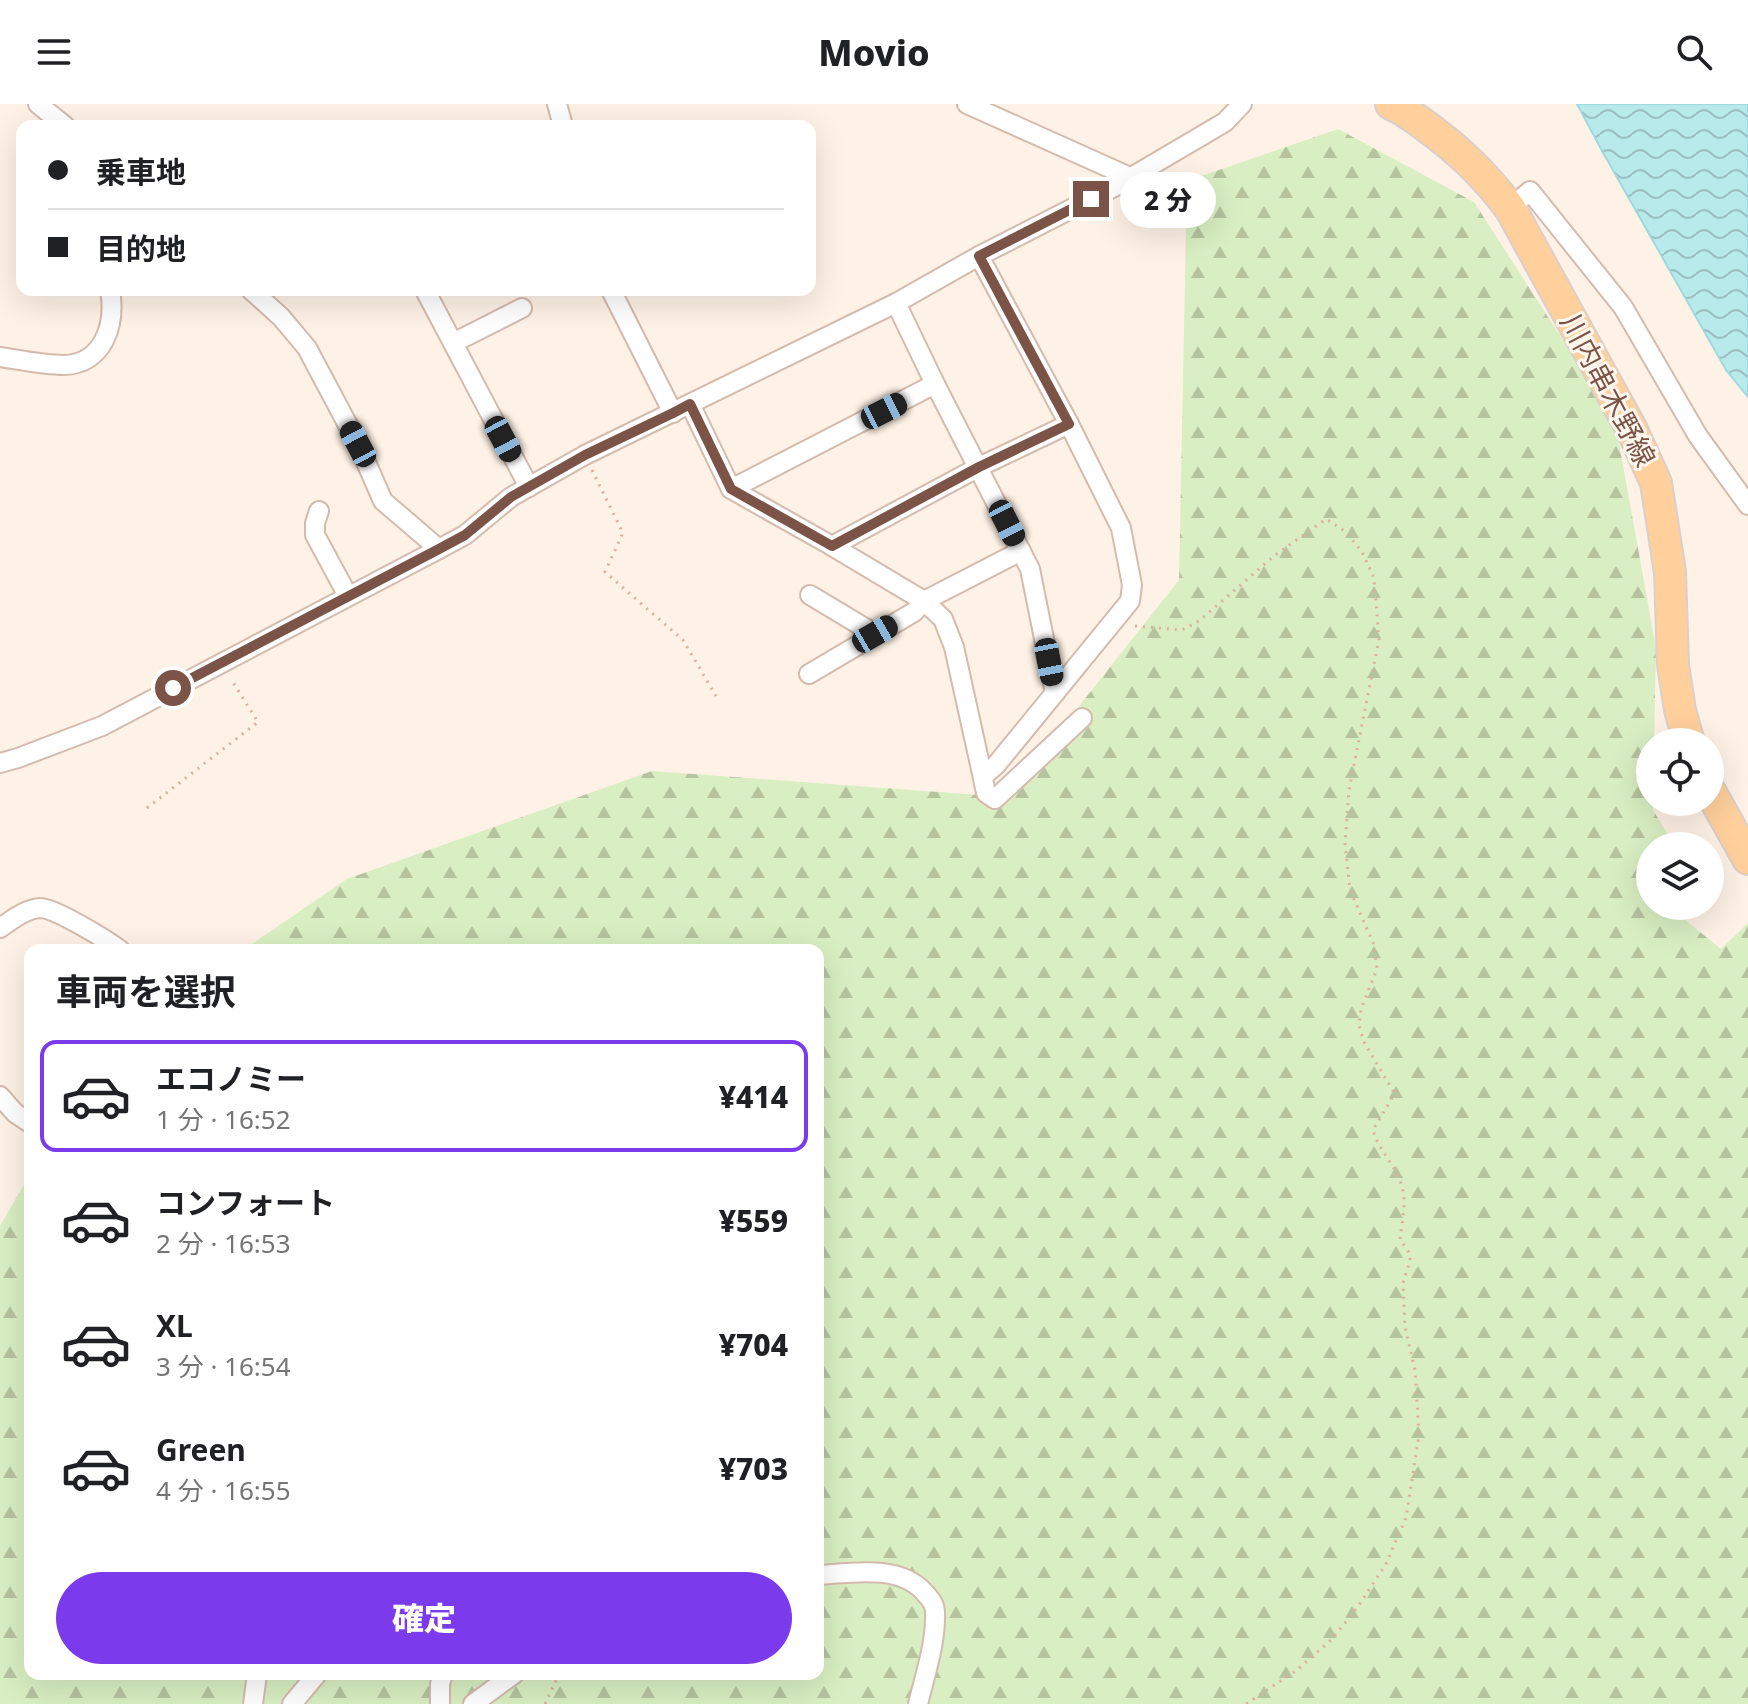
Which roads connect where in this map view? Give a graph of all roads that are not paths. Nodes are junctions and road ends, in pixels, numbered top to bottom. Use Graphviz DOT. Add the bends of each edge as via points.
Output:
graph roads {
  1 [pos="967,104"];
  2 [pos="1242,104"];
  3 [pos="1391,104"];
  4 [pos="42,105"];
  5 [pos="58,120"];
  6 [pos="1132,178"];
  7 [pos="1510,208"];
  8 [pos="979,256"];
  9 [pos="110,296"];
  10 [pos="258,296"];
  11 [pos="428,296"];
  12 [pos="615,296"];
  13 [pos="896,303"];
  14 [pos="522,308"];
  15 [pos="453,343"];
  16 [pos="0,357"];
  17 [pos="935,384"];
  18 [pos="682,408"];
  19 [pos="1069,424"];
  20 [pos="979,467"];
  21 [pos="529,487"];
  22 [pos="731,489"];
  23 [pos="1748,505"];
  24 [pos="319,511"];
  25 [pos="832,546"];
  26 [pos="439,549"];
  27 [pos="1021,551"];
  28 [pos="810,595"];
  29 [pos="348,596"];
  30 [pos="924,601"];
  31 [pos="875,634"];
  32 [pos="809,674"];
  33 [pos="1055,693"];
  34 [pos="1082,718"];
  35 [pos="1685,728"];
  36 [pos="0,763"];
  37 [pos="981,769"];
  38 [pos="1724,816"];
  39 [pos="1748,859"];
  40 [pos="0,928"];
  41 [pos="112,944"];
  42 [pos="0,1096"];
  43 [pos="24,1119"];
  44 [pos="824,1575"];
  45 [pos="256,1680"];
  46 [pos="312,1680"];
  47 [pos="441,1680"];
  48 [pos="506,1680"];
  49 [pos="253,1704"];
  50 [pos="292,1704"];
  51 [pos="440,1704"];
  52 [pos="473,1704"];
  53 [pos="918,1704"];
  1 -- 6 [label="street"];
  2 -- 6 [label="street" via="1225,122"];
  3 -- 7 [label="main road, 川内串木野線" via="1450,144"];
  4 -- 5 [label="street"];
  6 -- 8 [label="street"];
  7 -- 23 [label="street" via="1530,191 1623,307 1698,436"];
  7 -- 35 [label="main road, 川内串木野線" via="1656,483 1670,572 1673,665"];
  8 -- 13 [label="street"];
  8 -- 19 [label="street"];
  9 -- 16 [label="street" via="104,344 86,360 64,365"];
  10 -- 26 [label="street" via="307,348 383,501"];
  11 -- 15 [label="street"];
  12 -- 18 [label="street"];
  13 -- 17 [label="street"];
  13 -- 18 [label="street"];
  14 -- 15 [label="street"];
  15 -- 21 [label="street"];
  17 -- 20 [label="street"];
  17 -- 22 [label="street"];
  18 -- 21 [label="street"];
  18 -- 22 [label="street"];
  19 -- 20 [label="street"];
  19 -- 33 [label="street" via="1121,528 1132,585 1130,601"];
  20 -- 25 [label="street"];
  20 -- 27 [label="street"];
  21 -- 26 [label="street"];
  22 -- 25 [label="street"];
  24 -- 29 [label="street" via="315,535"];
  25 -- 30 [label="street"];
  26 -- 29 [label="street"];
  27 -- 30 [label="street"];
  27 -- 33 [label="street" via="1030,569"];
  28 -- 31 [label="street"];
  29 -- 36 [label="street" via="102,726"];
  30 -- 31 [label="street"];
  30 -- 37 [label="street" via="943,619 954,647"];
  31 -- 32 [label="street"];
  33 -- 37 [label="street" via="996,765 988,772"];
  34 -- 37 [label="street" via="995,799 986,793"];
  38 -- 39 [label="main road"];
  40 -- 41 [label="street" via="26,911 44,908"];
  42 -- 43 [label="street"];
  44 -- 53 [label="street" via="898,1576 918,1585 933,1602 931,1650"];
  45 -- 49 [label="street"];
  46 -- 50 [label="street"];
  47 -- 51 [label="street"];
  48 -- 52 [label="street"];
}
